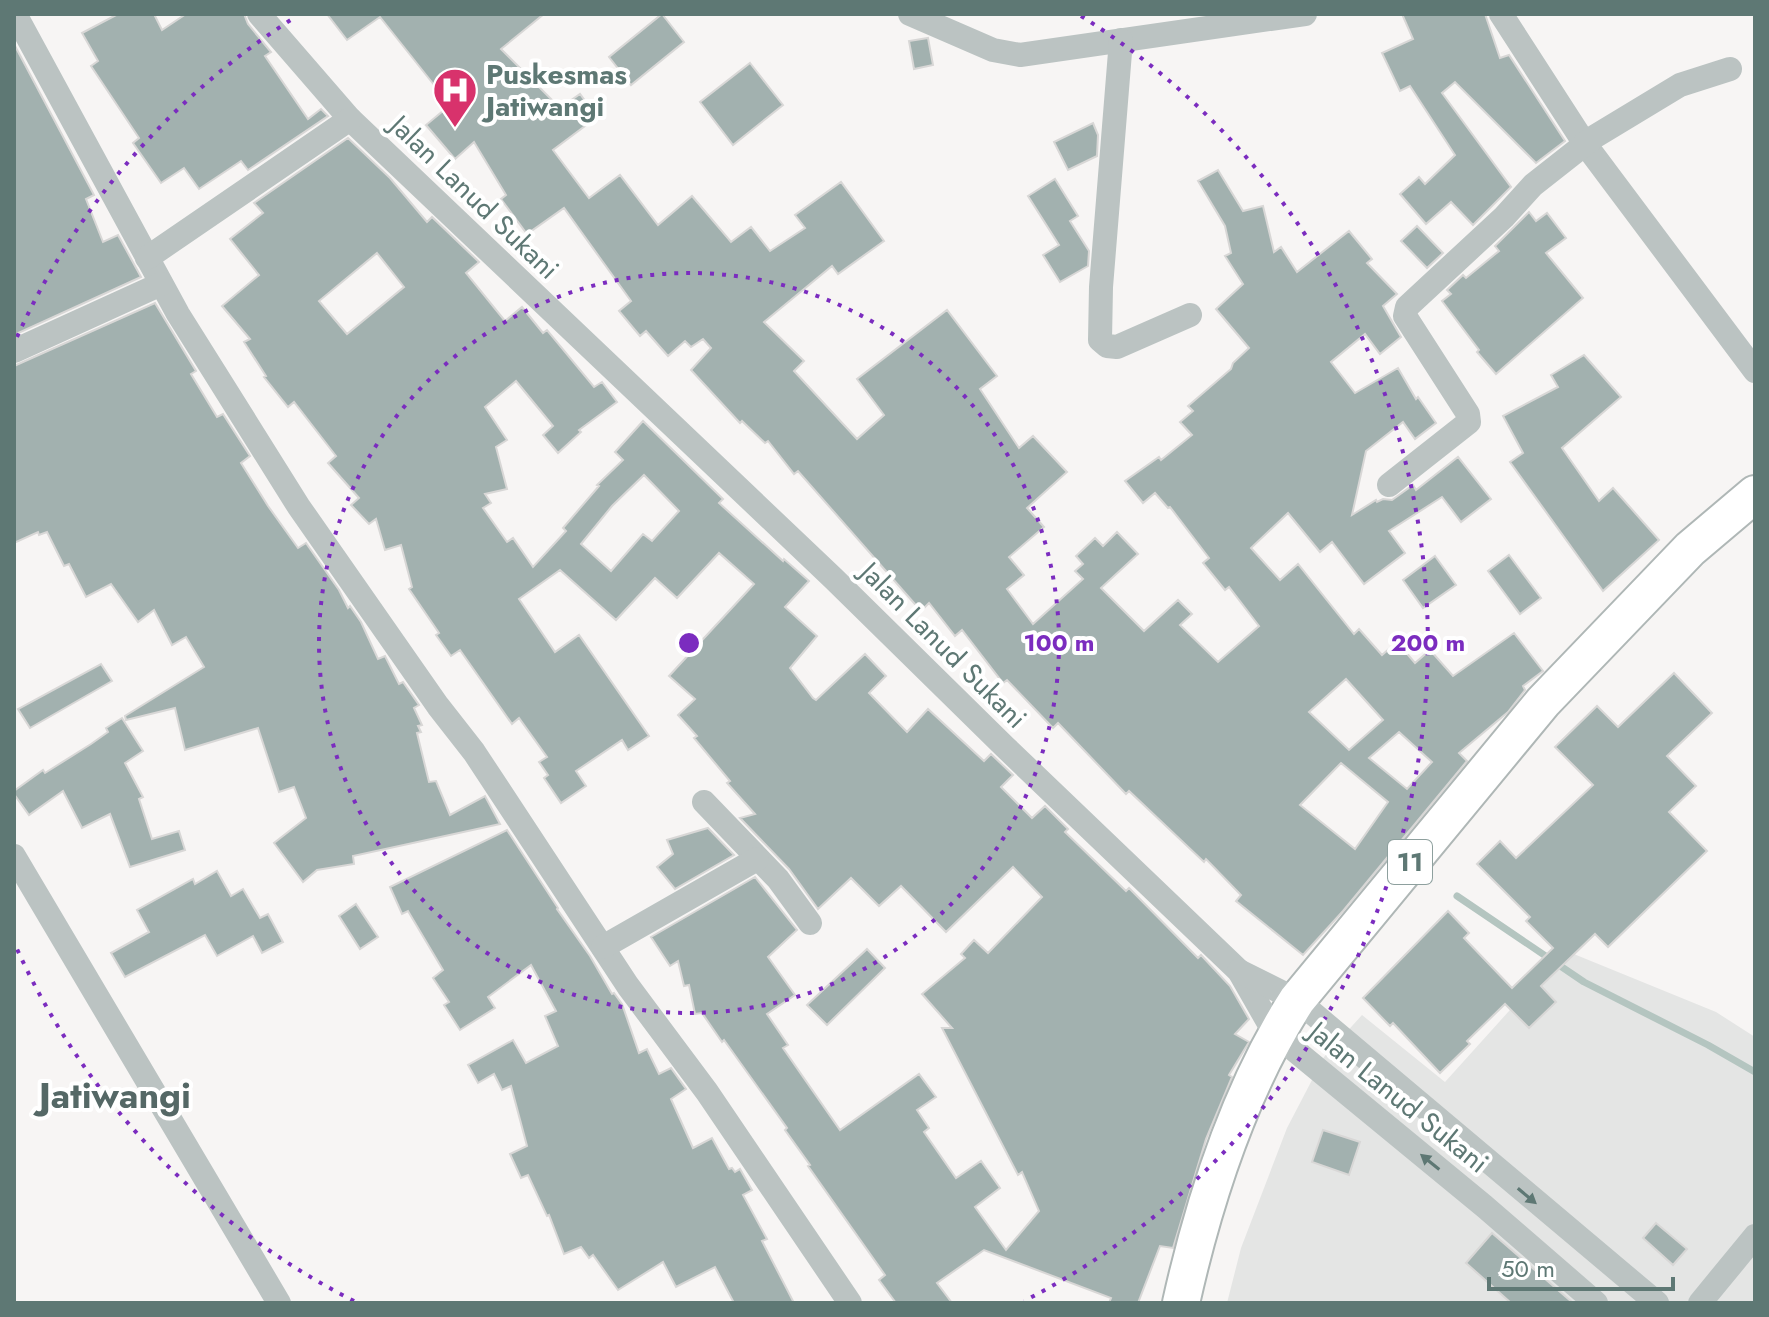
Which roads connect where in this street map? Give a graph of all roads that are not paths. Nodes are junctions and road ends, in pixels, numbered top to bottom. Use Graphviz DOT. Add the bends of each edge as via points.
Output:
graph roads {
  1 [pos="15,14"];
  2 [pos="259,14"];
  3 [pos="910,14"];
  4 [pos="1305,14"];
  5 [pos="1501,14"];
  6 [pos="1121,40"];
  7 [pos="1730,69"];
  8 [pos="350,119"];
  9 [pos="1585,144"];
  10 [pos="147,258"];
  11 [pos="161,284"];
  12 [pos="1190,315"];
  13 [pos="14,351"];
  14 [pos="1755,371"];
  15 [pos="1389,485"];
  16 [pos="1755,494"];
  17 [pos="704,802"];
  18 [pos="14,856"];
  19 [pos="757,859"];
  20 [pos="810,923"];
  21 [pos="603,947"];
  22 [pos="1239,971"];
  23 [pos="1297,1000"];
  24 [pos="1275,1034"];
  25 [pos="1755,1236"];
  26 [pos="1655,1302"];
  27 [pos="279,1303"];
  28 [pos="850,1303"];
  29 [pos="1181,1303"];
  30 [pos="1596,1303"];
  31 [pos="1700,1303"];
  1 -- 10 [label="street"];
  2 -- 8 [label="street, Jalan Lanud Sukani"];
  3 -- 6 [label="street" via="993,50 1020,55"];
  4 -- 6 [label="street"];
  5 -- 9 [label="street"];
  6 -- 12 [label="street" via="1100,340 1117,347"];
  7 -- 9 [label="street" via="1680,85"];
  8 -- 10 [label="street"];
  8 -- 22 [label="street, Jalan Lanud Sukani"];
  9 -- 14 [label="street"];
  9 -- 15 [label="street" via="1533,185 1407,307 1410,326 1469,422"];
  10 -- 11 [label="street"];
  11 -- 13 [label="street"];
  11 -- 21 [label="street" via="299,507 474,752"];
  16 -- 23 [label="highway, 11" via="1690,549 1543,702"];
  17 -- 19 [label="street"];
  18 -- 27 [label="street"];
  19 -- 20 [label="street"];
  19 -- 21 [label="street"];
  21 -- 28 [label="street"];
  22 -- 23 [label="street"];
  22 -- 24 [label="street, Jalan Lanud Sukani"];
  23 -- 24 [label="highway, 11"];
  23 -- 26 [label="street, one-way"];
  24 -- 29 [label="highway, 11" via="1233,1129"];
  30 -- 24 [label="street, Jalan Lanud Sukani, one-way"];
  25 -- 31 [label="street"];
}
